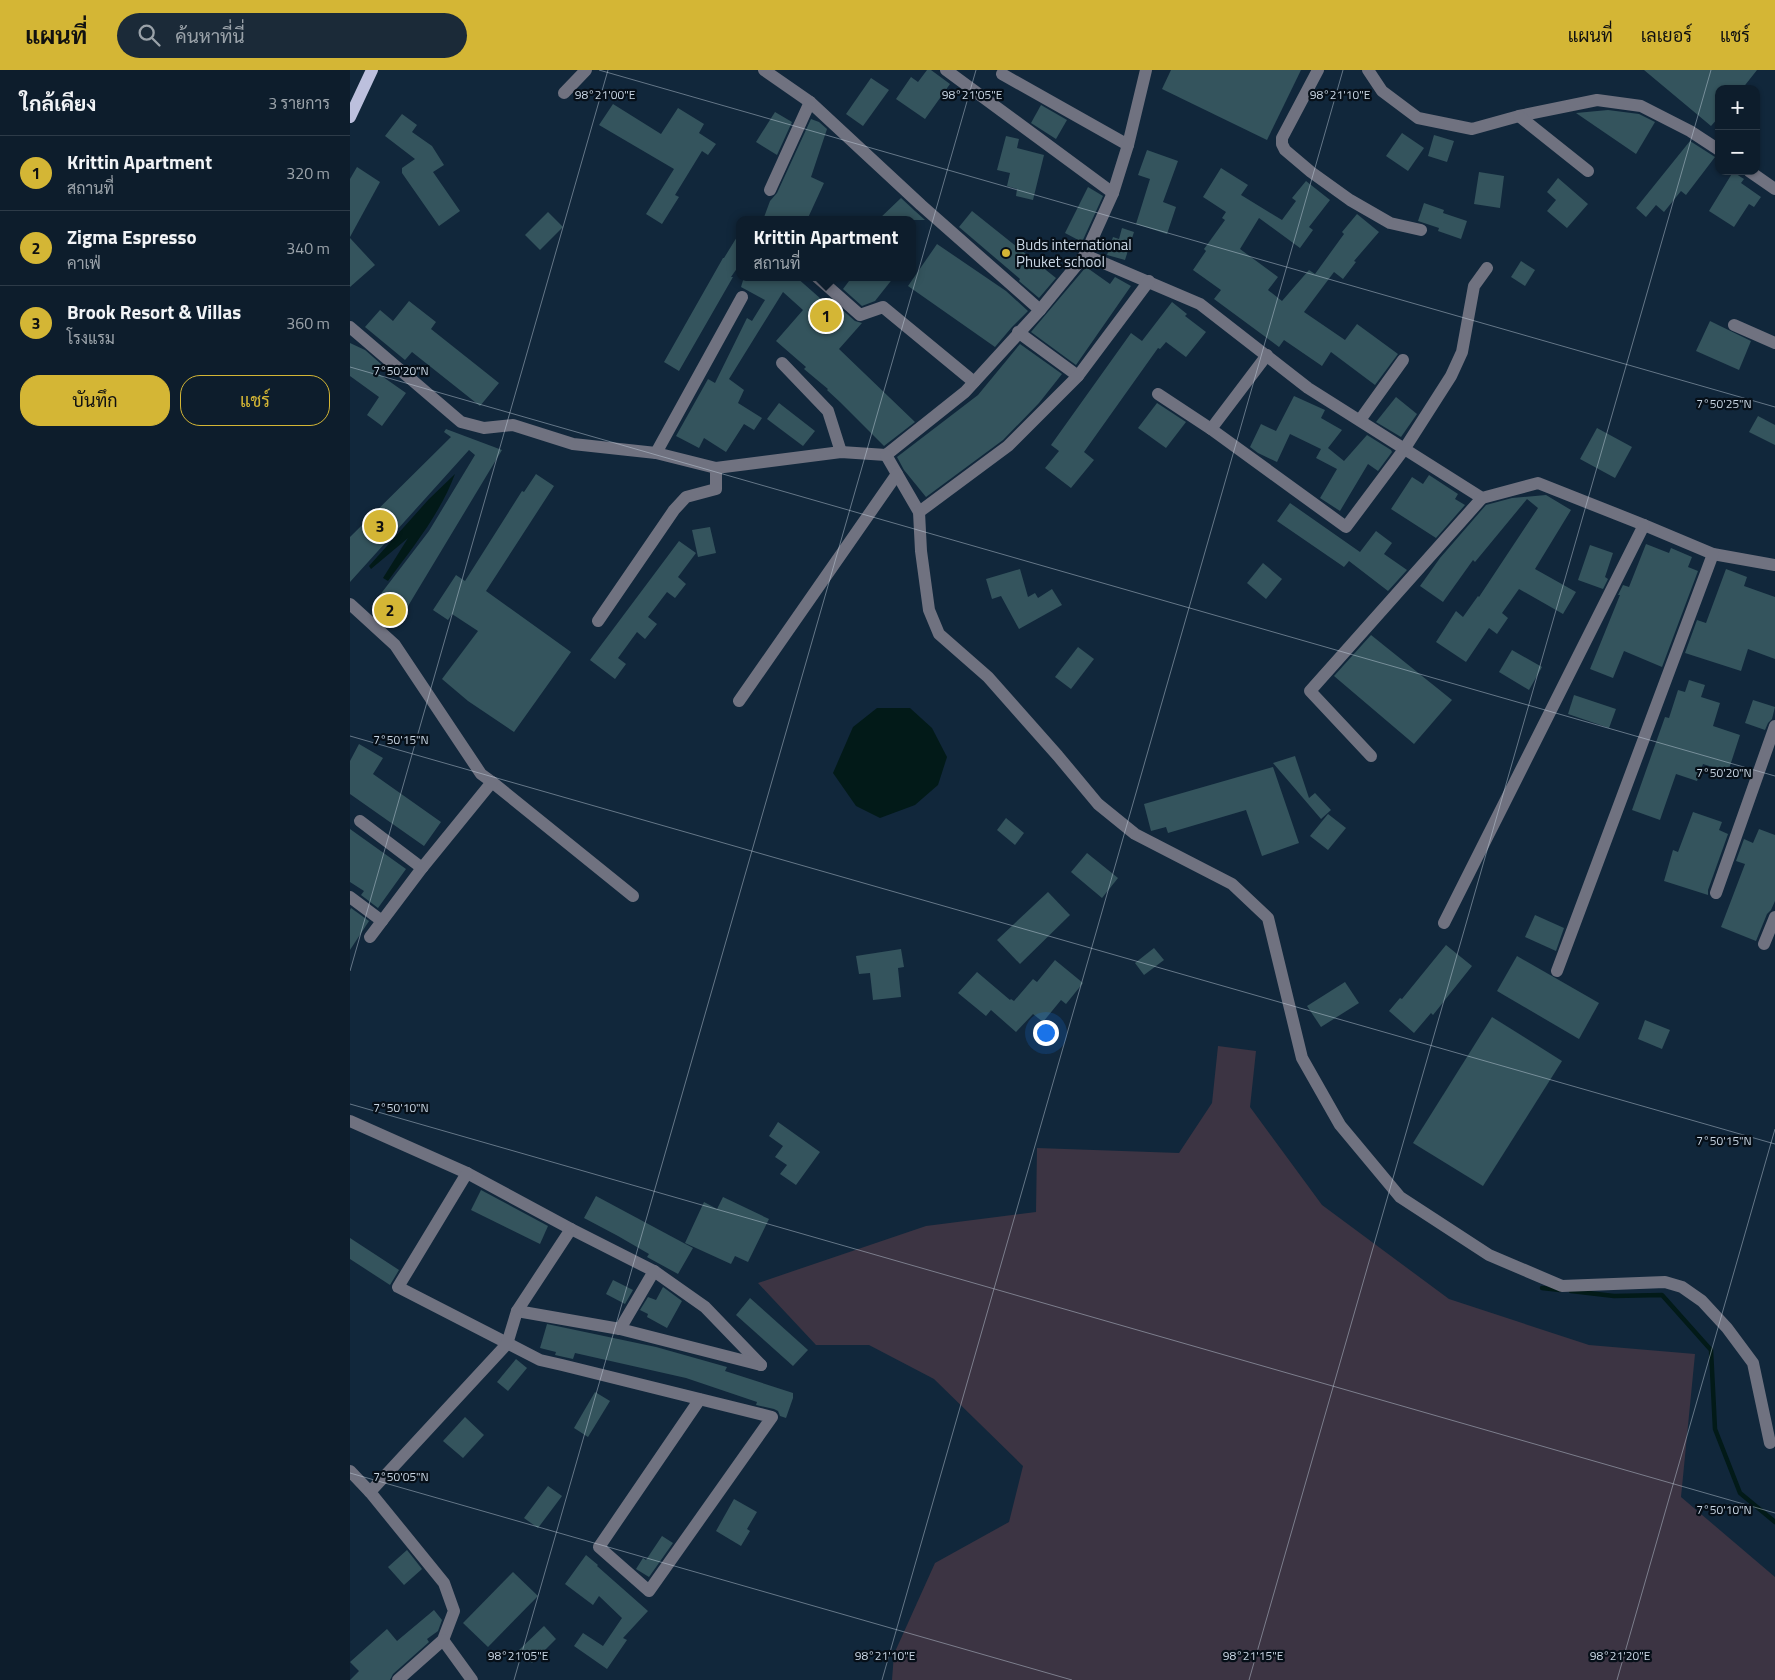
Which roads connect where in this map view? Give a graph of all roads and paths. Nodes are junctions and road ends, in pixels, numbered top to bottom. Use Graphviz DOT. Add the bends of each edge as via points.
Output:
graph roads {
  1 [pos="372,70"];
  2 [pos="586,70"];
  3 [pos="764,70"];
  4 [pos="946,70"];
  5 [pos="1146,70"];
  6 [pos="1318,70"];
  7 [pos="1368,70"];
  8 [pos="1002,74"];
  9 [pos="564,93"];
  10 [pos="810,102"];
  11 [pos="1519,116"];
  12 [pos="350,117"];
  13 [pos="1128,145"];
  14 [pos="1715,147"];
  15 [pos="1588,171"];
  16 [pos="1756,175"];
  17 [pos="1775,189"];
  18 [pos="770,190"];
  19 [pos="1113,194"];
  20 [pos="1421,230"];
  21 [pos="1085,255"];
  22 [pos="1487,268"];
  23 [pos="822,281"];
  24 [pos="1149,281"];
  25 [pos="742,298"];
  26 [pos="1040,310"];
  27 [pos="1734,325"];
  28 [pos="350,327"];
  29 [pos="1018,332"];
  30 [pos="1775,343"];
  31 [pos="1267,354"];
  32 [pos="1403,360"];
  33 [pos="782,363"];
  34 [pos="1078,376"];
  35 [pos="974,382"];
  36 [pos="1158,394"];
  37 [pos="1360,420"];
  38 [pos="1211,429"];
  39 [pos="1405,448"];
  40 [pos="841,452"];
  41 [pos="656,453"];
  42 [pos="886,455"];
  43 [pos="716,468"];
  44 [pos="897,474"];
  45 [pos="1482,498"];
  46 [pos="919,512"];
  47 [pos="1644,524"];
  48 [pos="1713,554"];
  49 [pos="1775,565"];
  50 [pos="350,604"];
  51 [pos="598,621"];
  52 [pos="739,701"];
  53 [pos="1775,726"];
  54 [pos="1371,756"];
  55 [pos="492,782"];
  56 [pos="360,821"];
  57 [pos="422,868"];
  58 [pos="1716,893"];
  59 [pos="633,896"];
  60 [pos="350,897"];
  61 [pos="1775,917"];
  62 [pos="382,921"];
  63 [pos="1444,923"];
  64 [pos="370,937"];
  65 [pos="1764,944"];
  66 [pos="1557,972"];
  67 [pos="350,1121"];
  68 [pos="467,1173"];
  69 [pos="571,1229"];
  70 [pos="654,1271"];
  71 [pos="518,1311"];
  72 [pos="620,1329"];
  73 [pos="506,1344"];
  74 [pos="700,1399"];
  75 [pos="1770,1443"];
  76 [pos="350,1471"];
  77 [pos="370,1492"];
  78 [pos="443,1640"];
  79 [pos="398,1680"];
  80 [pos="472,1680"];
  1 -- 12 [label="main road"];
  2 -- 9 [label="street"];
  3 -- 10 [label="street"];
  4 -- 19 [label="street"];
  5 -- 13 [label="street"];
  6 -- 20 [label="street" via="1282,138 1285,150 1365,210 1390,223"];
  7 -- 11 [label="street" via="1382,91 1418,118 1472,129"];
  8 -- 13 [label="street"];
  10 -- 18 [label="street"];
  10 -- 26 [label="street"];
  11 -- 14 [label="street" via="1597,100 1641,106"];
  11 -- 15 [label="street"];
  13 -- 19 [label="street"];
  16 -- 17 [label="street"];
  19 -- 21 [label="street"];
  21 -- 24 [label="street"];
  21 -- 26 [label="street"];
  22 -- 39 [label="street" via="1474,286 1462,352 1451,376"];
  23 -- 35 [label="street" via="860,316 883,307"];
  24 -- 31 [label="street" via="1200,304"];
  24 -- 34 [label="street"];
  25 -- 41 [label="street"];
  26 -- 29 [label="street"];
  27 -- 30 [label="street"];
  28 -- 41 [label="street" via="461,422 484,428 513,424 573,444"];
  29 -- 34 [label="street"];
  29 -- 35 [label="street"];
  31 -- 37 [label="street" via="1308,388"];
  31 -- 38 [label="street"];
  32 -- 37 [label="street"];
  33 -- 40 [label="street" via="828,411"];
  34 -- 46 [label="street" via="1008,446"];
  35 -- 42 [label="street"];
  36 -- 38 [label="street"];
  37 -- 39 [label="street"];
  38 -- 39 [label="street" via="1346,527"];
  39 -- 45 [label="street"];
  40 -- 42 [label="street"];
  40 -- 43 [label="street"];
  41 -- 43 [label="street"];
  42 -- 44 [label="street"];
  43 -- 51 [label="street" via="716,489 686,497 674,510"];
  44 -- 46 [label="street"];
  44 -- 52 [label="street"];
  45 -- 47 [label="street" via="1538,483"];
  45 -- 54 [label="street" via="1310,691"];
  46 -- 75 [label="street" via="929,610 939,634 988,677 1098,804 1135,834 1232,884 1268,918 1302,1058 1340,1125 1400,1196 1489,1255 1562,1286 1665,1282 1682,1287 1702,1301 1753,1363"];
  47 -- 48 [label="street"];
  47 -- 63 [label="street"];
  48 -- 49 [label="street"];
  48 -- 66 [label="street"];
  50 -- 55 [label="street" via="396,646 480,774"];
  53 -- 58 [label="street"];
  55 -- 57 [label="street"];
  55 -- 59 [label="street"];
  56 -- 57 [label="street"];
  57 -- 62 [label="street"];
  60 -- 62 [label="street"];
  61 -- 65 [label="street"];
  62 -- 64 [label="street"];
  67 -- 68 [label="street"];
  68 -- 69 [label="street"];
  68 -- 73 [label="street" via="398,1287"];
  69 -- 70 [label="street"];
  69 -- 71 [label="street"];
  70 -- 72 [label="street"];
  70 -- 72 [label="street" via="706,1307 761,1365"];
  71 -- 72 [label="street"];
  71 -- 73 [label="street"];
  73 -- 74 [label="street" via="540,1360"];
  73 -- 77 [label="street"];
  74 -- 74 [label="street" via="772,1417 649,1591 599,1547"];
  76 -- 77 [label="street"];
  77 -- 78 [label="street" via="444,1583 454,1611"];
  78 -- 79 [label="street"];
  78 -- 80 [label="street"];
}
